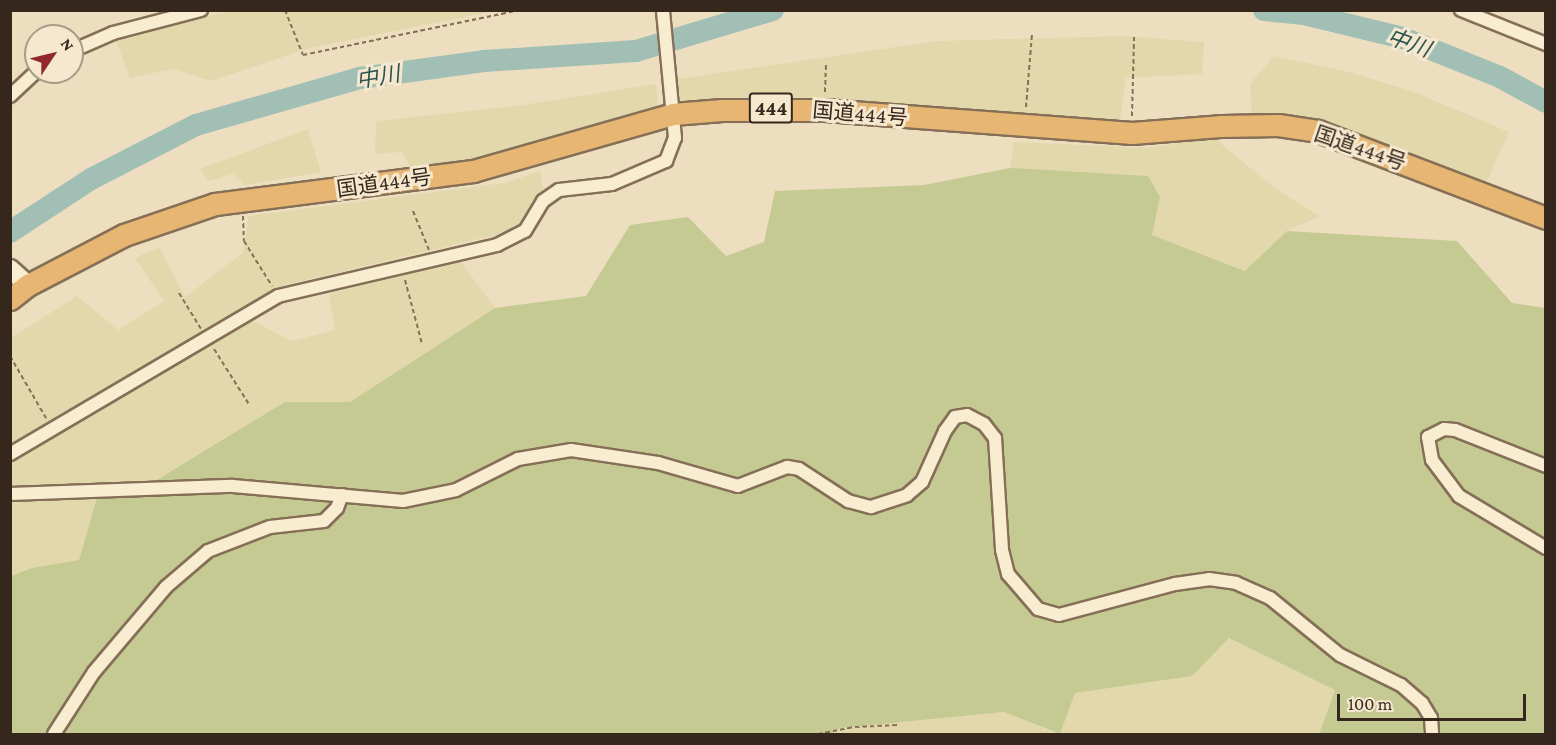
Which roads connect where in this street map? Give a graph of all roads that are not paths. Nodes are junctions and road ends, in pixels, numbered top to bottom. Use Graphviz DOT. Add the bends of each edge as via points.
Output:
graph roads {
  1 [pos="201,10"];
  2 [pos="663,10"];
  3 [pos="1461,10"];
  4 [pos="1545,44"];
  5 [pos="84,46"];
  6 [pos="24,83"];
  7 [pos="10,96"];
  8 [pos="673,114"];
  9 [pos="1545,218"];
  10 [pos="19,277"];
  11 [pos="10,299"];
  12 [pos="10,454"];
  13 [pos="1545,466"];
  14 [pos="10,494"];
  15 [pos="342,495"];
  16 [pos="1545,548"];
  17 [pos="54,735"];
  18 [pos="1432,735"];
  1 -- 5 [label="street" via="113,33"];
  2 -- 8 [label="street"];
  3 -- 4 [label="street"];
  6 -- 7 [label="street"];
  8 -- 9 [label="highway, 国道444号 / 444" via="767,108 825,110 1132,134 1220,126 1278,126 1318,131"];
  8 -- 10 [label="highway, 国道444号 / 444" via="473,171 215,204"];
  8 -- 12 [label="street" via="675,138 666,161 656,168 612,184 559,190 543,201 525,231 497,245 278,296"];
  10 -- 11 [label="highway, 国道444号 / 444"];
  13 -- 16 [label="street" via="1455,430 1444,429 1428,437 1432,460 1459,496"];
  14 -- 15 [label="street" via="233,486"];
  15 -- 17 [label="street" via="337,508 324,520 242,536 208,552 191,566 166,587 94,672"];
  15 -- 18 [label="street" via="403,501 432,497 456,490 518,459 571,450 658,463 738,486 787,466 799,469 848,501 872,507 907,495 921,482 945,431 955,417 967,415 984,424 995,438 1002,550 1008,574 1038,609 1059,615 1175,584 1209,579 1236,583 1270,598 1340,655 1401,685 1422,702 1431,718"];
}
